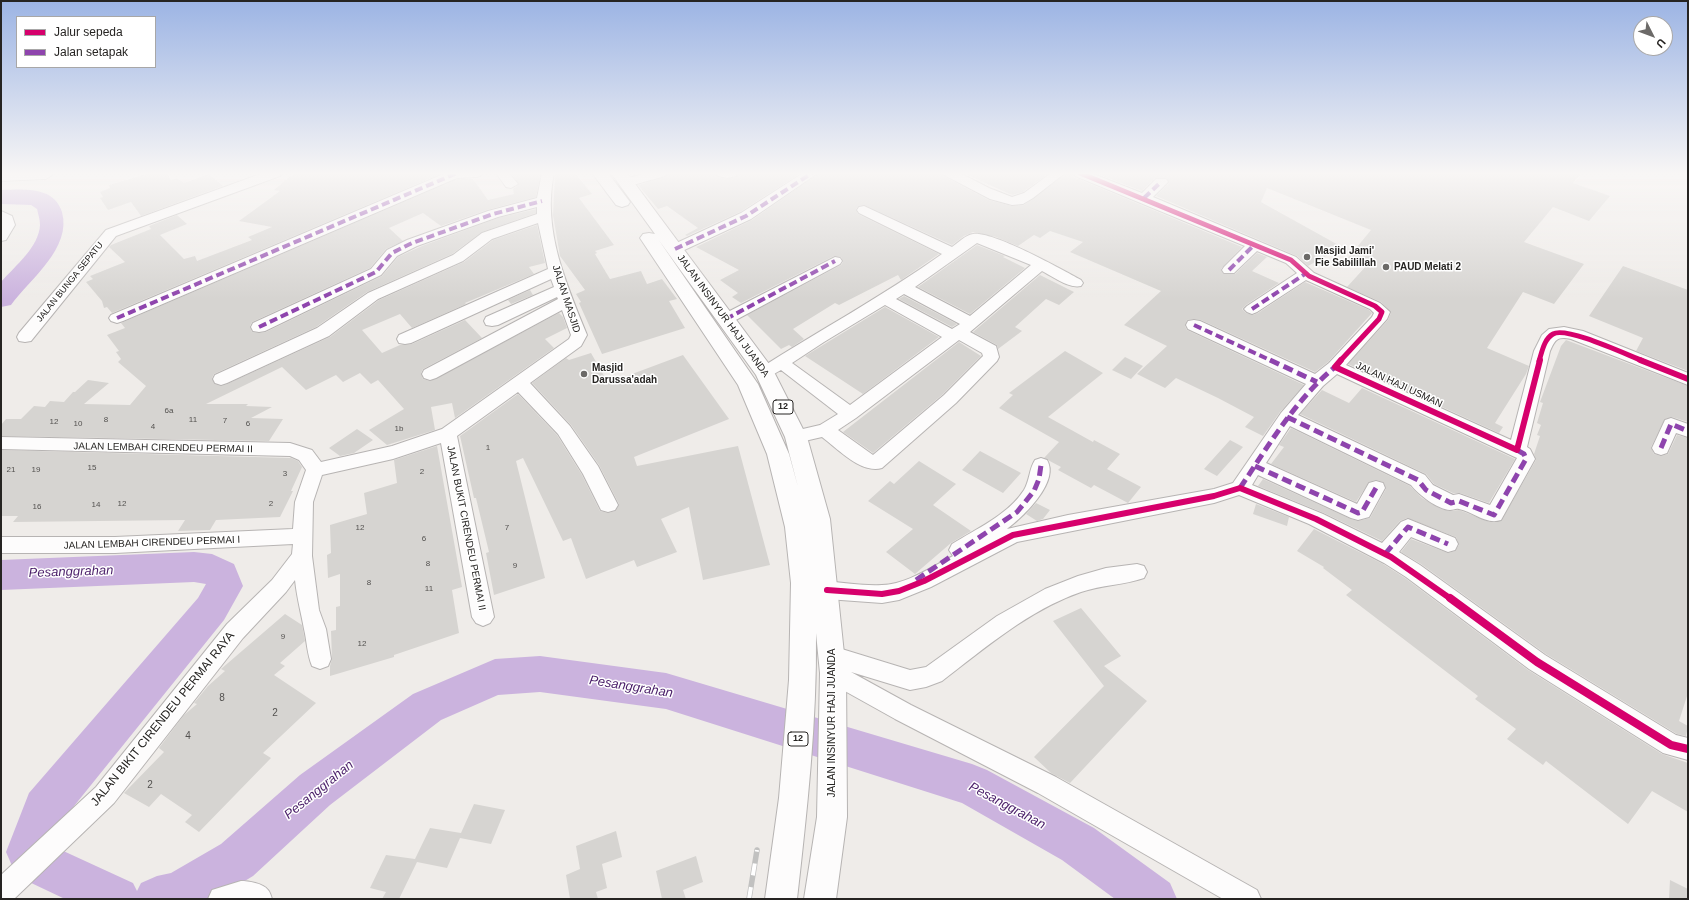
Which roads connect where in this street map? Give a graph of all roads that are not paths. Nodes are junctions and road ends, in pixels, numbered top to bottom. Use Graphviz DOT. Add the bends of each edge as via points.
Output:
graph roads {
  1 [pos="1,215"];
  2 [pos="160,215"];
  3 [pos="358,215"];
  4 [pos="489,215"];
  5 [pos="631,215"];
  6 [pos="650,215"];
  7 [pos="748,215"];
  8 [pos="874,215"];
  9 [pos="1184,215"];
  10 [pos="544,216"];
  11 [pos="1,237"];
  12 [pos="1254,245"];
  13 [pos="675,249"];
  14 [pos="952,253"];
  15 [pos="835,261"];
  16 [pos="1042,265"];
  17 [pos="1229,270"];
  18 [pos="556,271"];
  19 [pos="1305,274"];
  20 [pos="1076,283"];
  21 [pos="904,288"];
  22 [pos="564,295"];
  23 [pos="887,300"];
  24 [pos="1252,309"];
  25 [pos="118,318"];
  26 [pos="726,319"];
  27 [pos="492,321"];
  28 [pos="1194,326"];
  29 [pos="258,327"];
  30 [pos="960,330"];
  31 [pos="25,337"];
  32 [pos="405,339"];
  33 [pos="1335,367"];
  34 [pos="774,368"];
  35 [pos="430,374"];
  36 [pos="221,379"];
  37 [pos="1688,379"];
  38 [pos="519,382"];
  39 [pos="1317,382"];
  40 [pos="850,414"];
  41 [pos="1287,417"];
  42 [pos="825,430"];
  43 [pos="1688,431"];
  44 [pos="448,434"];
  45 [pos="796,437"];
  46 [pos="1,443"];
  47 [pos="1660,448"];
  48 [pos="1517,450"];
  49 [pos="1041,465"];
  50 [pos="1255,466"];
  51 [pos="315,470"];
  52 [pos="1240,488"];
  53 [pos="1376,488"];
  54 [pos="608,505"];
  55 [pos="1448,544"];
  56 [pos="1,545"];
  57 [pos="302,546"];
  58 [pos="1385,554"];
  59 [pos="1136,572"];
  60 [pos="827,590"];
  61 [pos="899,591"];
  62 [pos="483,617"];
  63 [pos="320,659"];
  64 [pos="833,672"];
  65 [pos="1688,749"];
  66 [pos="4,890"];
  67 [pos="221,899"];
  68 [pos="259,899"];
  69 [pos="781,899"];
  70 [pos="820,899"];
  71 [pos="1248,899"];
  1 -- 11 [label="street" via="7,219 8,225"];
  2 -- 31 [label="street, JALAN BUNGA SEPATU" via="111,233"];
  3 -- 25 [label="street"];
  4 -- 29 [label="street" via="412,243 392,253 376,272"];
  5 -- 69 [label="highway, JALAN INSINYUR HAJI JUANDA / 12" via="748,384 769,431 797,527 803,582 803,680 794,798"];
  6 -- 13 [label="highway, JALAN INSINYUR HAJI JUANDA / 12"];
  7 -- 13 [label="street"];
  8 -- 14 [label="street"];
  9 -- 12 [label="street, JALAN HAJI USMAN"];
  10 -- 18 [label="street, JALAN MASJID"];
  10 -- 36 [label="street" via="488,236 458,258 373,296 323,332"];
  12 -- 17 [label="street"];
  12 -- 19 [label="street, JALAN HAJI USMAN" via="1293,262"];
  13 -- 26 [label="highway, JALAN INSINYUR HAJI JUANDA / 12"];
  14 -- 16 [label="street" via="970,239 978,238"];
  14 -- 21 [label="street"];
  15 -- 26 [label="street"];
  16 -- 20 [label="street"];
  16 -- 30 [label="street"];
  18 -- 22 [label="street, JALAN MASJID"];
  18 -- 32 [label="street"];
  19 -- 24 [label="street"];
  19 -- 33 [label="street, JALAN HAJI USMAN" via="1375,306 1382,312 1379,319"];
  21 -- 23 [label="street"];
  21 -- 30 [label="street"];
  22 -- 27 [label="street"];
  22 -- 35 [label="street"];
  22 -- 38 [label="street, JALAN MASJID" via="578,338"];
  23 -- 30 [label="street"];
  23 -- 34 [label="street" via="818,338"];
  26 -- 34 [label="highway, JALAN INSINYUR HAJI JUANDA / 12"];
  28 -- 39 [label="street"];
  30 -- 40 [label="street"];
  30 -- 42 [label="street" via="990,350 991,357 950,399 876,463 869,462"];
  33 -- 39 [label="street"];
  33 -- 48 [label="street, JALAN HAJI USMAN"];
  34 -- 40 [label="street"];
  34 -- 45 [label="highway, JALAN INSINYUR HAJI JUANDA / 12"];
  37 -- 48 [label="street" via="1577,335 1552,333 1542,351"];
  38 -- 44 [label="street, JALAN MASJID"];
  38 -- 54 [label="street" via="564,430 591,471"];
  39 -- 41 [label="street"];
  40 -- 42 [label="street"];
  41 -- 48 [label="street" via="1418,480 1426,490 1451,503 1459,501 1494,515 1526,458 1525,454"];
  41 -- 50 [label="street"];
  42 -- 45 [label="street"];
  43 -- 47 [label="street" via="1671,424"];
  44 -- 51 [label="street, JALAN BUKIT CIRENDEU PERMAI II" via="393,452"];
  44 -- 62 [label="street, JALAN BUKIT CIRENDEU PERMAI II"];
  45 -- 60 [label="highway, JALAN INSINYUR HAJI JUANDA / 12" via="818,520"];
  46 -- 51 [label="street, JALAN LEMBAH CIRENDEU PERMAI II" via="293,449 309,459"];
  49 -- 61 [label="street" via="1038,486 1017,512"];
  50 -- 52 [label="street"];
  50 -- 53 [label="street" via="1358,513 1362,512"];
  51 -- 57 [label="street" via="304,502"];
  52 -- 58 [label="street" via="1316,519"];
  52 -- 61 [label="street" via="1214,496 1013,535 924,581"];
  55 -- 58 [label="street" via="1408,527"];
  56 -- 57 [label="street, JALAN LEMBAH CIRENDEU PERMAI I" via="191,543"];
  57 -- 63 [label="street" via="309,610"];
  57 -- 66 [label="street, JALAN BIKIT CIRENDEU PERMAI RAYA" via="279,586 235,631 105,794"];
  58 -- 65 [label="street" via="1413,571 1537,662 1671,745"];
  59 -- 64 [label="street" via="1093,579 1049,595 1030,605 934,674 926,677 910,680"];
  60 -- 61 [label="street" via="882,594"];
  60 -- 64 [label="highway, JALAN INSINYUR HAJI JUANDA / 12"];
  64 -- 70 [label="highway, JALAN INSINYUR HAJI JUANDA / 12" via="832,817"];
  64 -- 71 [label="street" via="903,712 1046,785"];
  67 -- 68 [label="street" via="242,893"];
}
